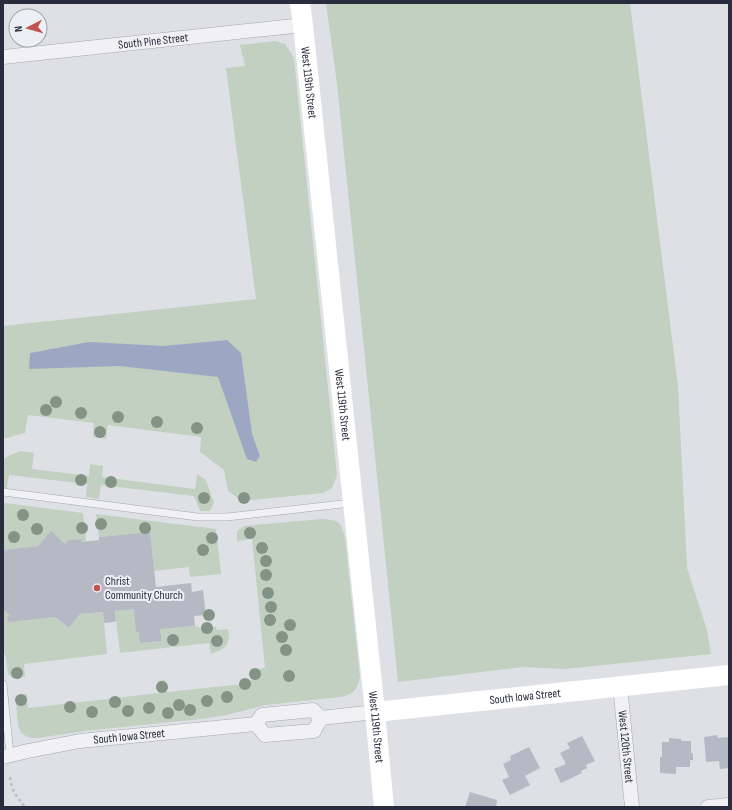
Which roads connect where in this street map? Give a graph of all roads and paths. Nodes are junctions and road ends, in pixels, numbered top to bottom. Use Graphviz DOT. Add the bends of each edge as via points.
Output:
graph roads {
  1 [pos="300,3"];
  2 [pos="303,25"];
  3 [pos="3,57"];
  4 [pos="3,492"];
  5 [pos="353,503"];
  6 [pos="729,675"];
  7 [pos="3,684"];
  8 [pos="620,686"];
  9 [pos="375,712"];
  10 [pos="321,718"];
  11 [pos="256,724"];
  12 [pos="7,756"];
  13 [pos="10,777"];
  14 [pos="729,805"];
  15 [pos="25,807"];
  16 [pos="384,807"];
  17 [pos="632,807"];
  18 [pos="708,807"];
  1 -- 2 [label="main road, West 119th Street"];
  2 -- 3 [label="street, South Pine Street"];
  2 -- 5 [label="main road, West 119th Street"];
  4 -- 5 [label="lane" via="198,517 227,517"];
  5 -- 9 [label="main road, West 119th Street"];
  6 -- 8 [label="main road, South Iowa Street"];
  7 -- 12 [label="lane"];
  8 -- 9 [label="main road, South Iowa Street"];
  8 -- 17 [label="street, West 120th Street"];
  9 -- 10 [label="street, South Iowa Street"];
  9 -- 16 [label="main road, West 119th Street"];
  10 -- 11 [label="street, South Iowa Street" via="313,710 262,715"];
  10 -- 11 [label="street" via="314,731 265,735"];
  11 -- 12 [label="street, South Iowa Street" via="80,741"];
  13 -- 15 [label="path" via="16,797"];
  14 -- 18 [label="street"];
}
